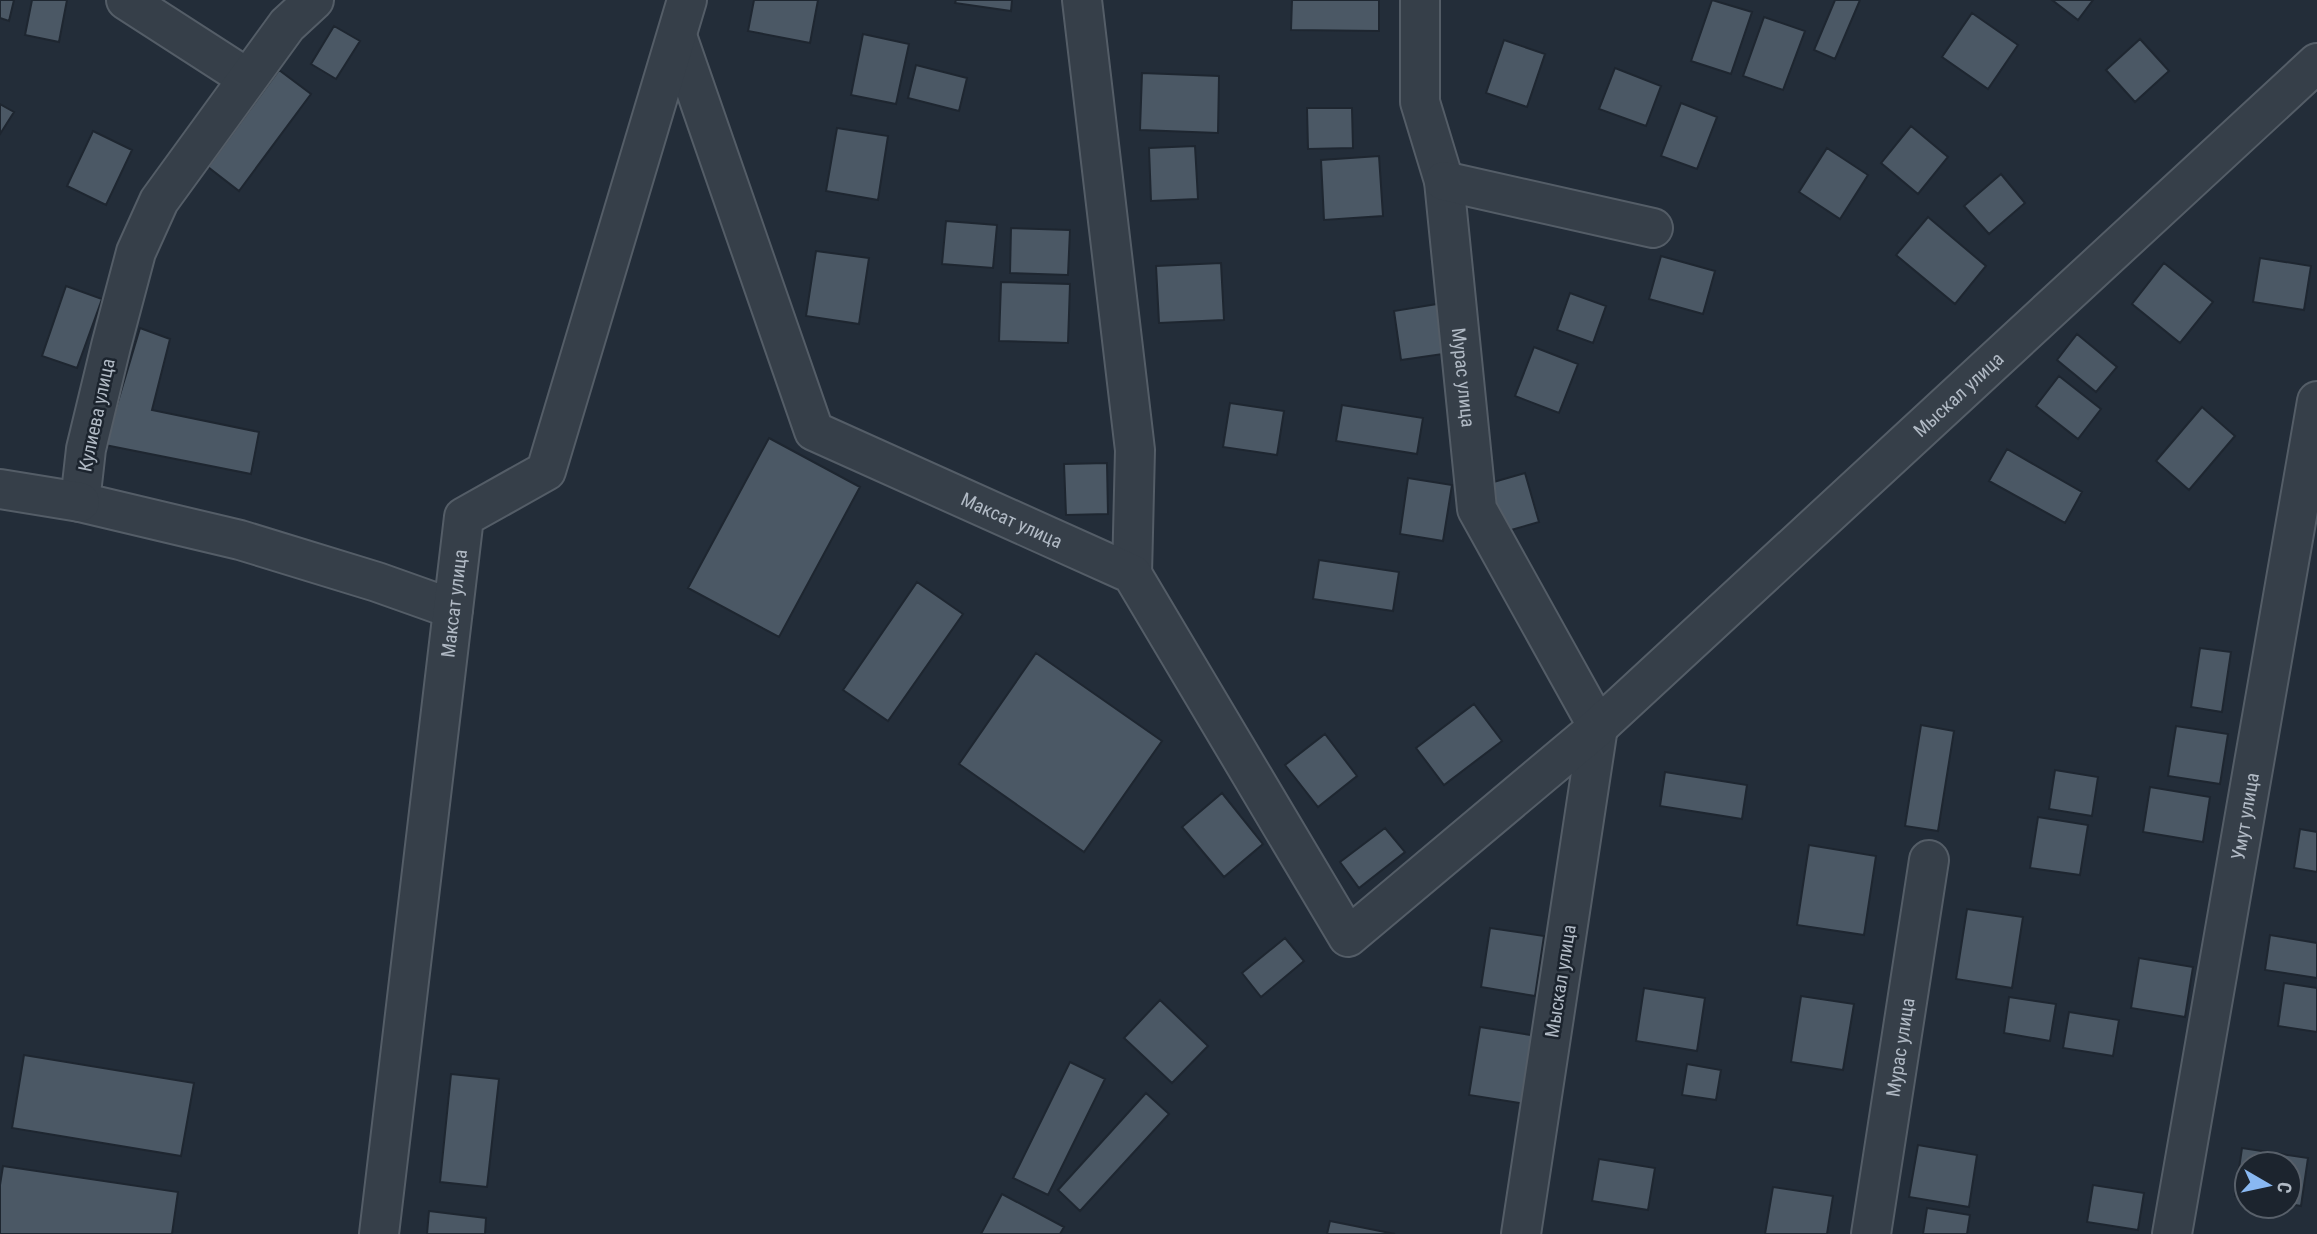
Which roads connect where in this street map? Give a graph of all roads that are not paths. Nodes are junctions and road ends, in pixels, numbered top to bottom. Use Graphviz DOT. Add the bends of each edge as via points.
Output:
graph roads {
  1 [pos="127,0"];
  2 [pos="314,0"];
  3 [pos="687,0"];
  4 [pos="1082,0"];
  5 [pos="1420,0"];
  6 [pos="677,36"];
  7 [pos="2317,63"];
  8 [pos="247,78"];
  9 [pos="1444,181"];
  10 [pos="1653,228"];
  11 [pos="2317,401"];
  12 [pos="0,489"];
  13 [pos="80,502"];
  14 [pos="1132,575"];
  15 [pos="453,609"];
  16 [pos="1598,727"];
  17 [pos="1929,860"];
  18 [pos="379,1234"];
  19 [pos="1521,1234"];
  20 [pos="1871,1234"];
  21 [pos="2172,1234"];
  1 -- 8 [label="street"];
  2 -- 8 [label="street, Кулиева улица" via="286,25"];
  3 -- 6 [label="street, Максат улица"];
  4 -- 14 [label="street" via="1135,450"];
  5 -- 9 [label="street, Мурас улица" via="1420,102"];
  6 -- 14 [label="street, Максат улица" via="814,431"];
  6 -- 15 [label="street, Максат улица" via="546,471 464,517"];
  7 -- 16 [label="street, Мыскал улица"];
  8 -- 13 [label="street, Кулиева улица" via="159,201 136,253 86,449"];
  9 -- 10 [label="street"];
  9 -- 16 [label="street, Мурас улица" via="1477,509"];
  11 -- 21 [label="street, Умут улица"];
  12 -- 13 [label="street"];
  13 -- 15 [label="street" via="240,540"];
  14 -- 16 [label="street, Мыскал улица" via="1348,937"];
  15 -- 18 [label="street, Максат улица"];
  16 -- 19 [label="street, Мыскал улица"];
  17 -- 20 [label="street, Мурас улица"];
}
